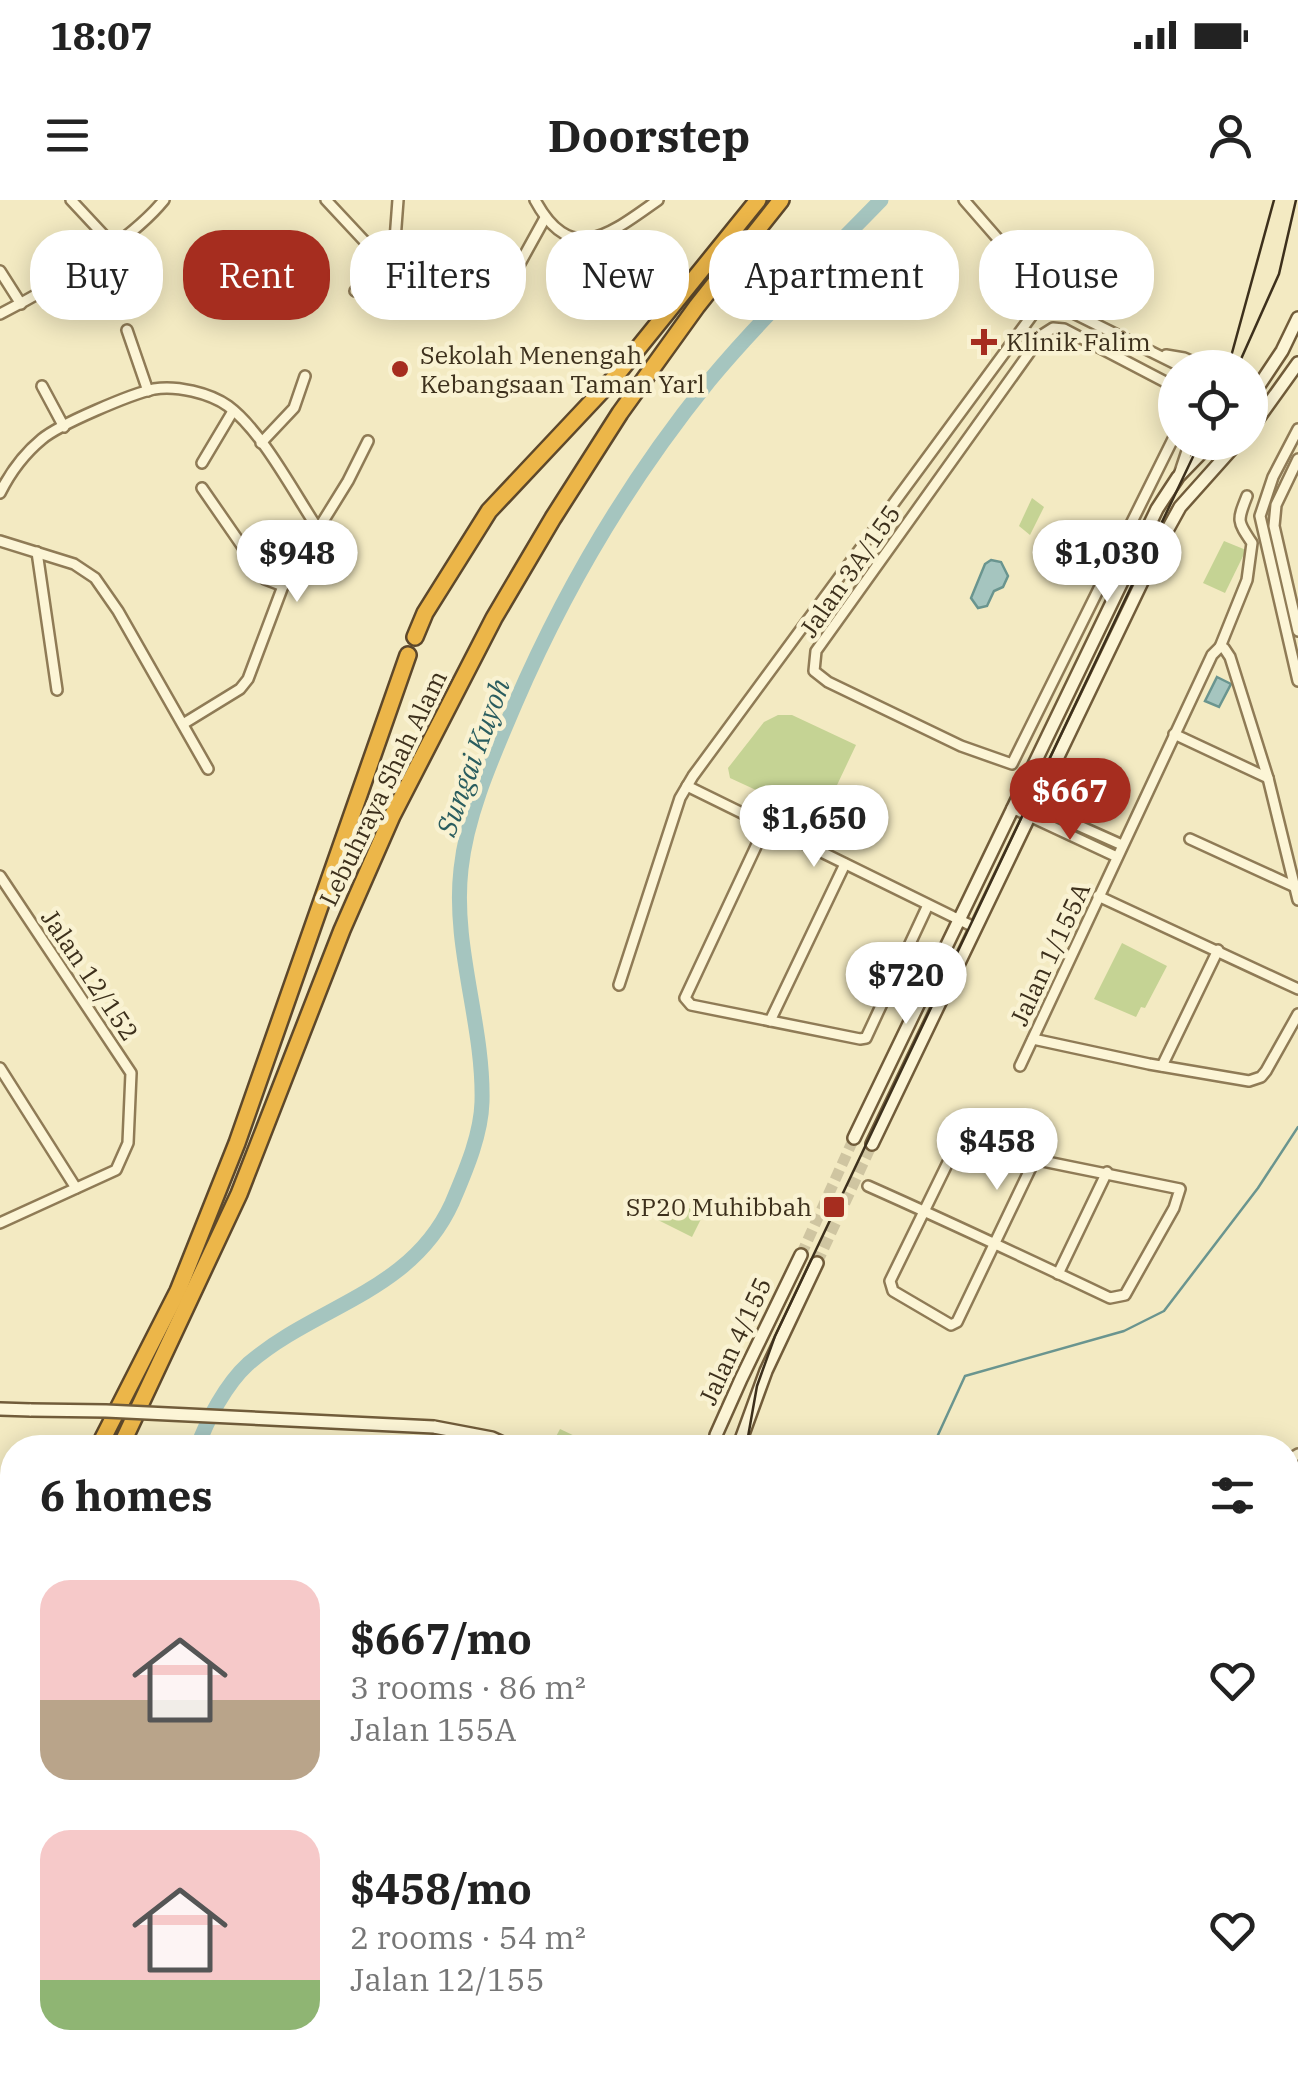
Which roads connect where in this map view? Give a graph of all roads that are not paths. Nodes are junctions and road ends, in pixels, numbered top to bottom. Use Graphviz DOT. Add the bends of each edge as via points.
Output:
graph roads {
  1 [pos="71,200"];
  2 [pos="164,200"];
  3 [pos="398,200"];
  4 [pos="535,200"];
  5 [pos="758,200"];
  6 [pos="782,200"];
  7 [pos="964,200"];
  8 [pos="332,202"];
  9 [pos="652,202"];
  10 [pos="545,218"];
  11 [pos="100,230"];
  12 [pos="135,230"];
  13 [pos="356,230"];
  14 [pos="396,230"];
  15 [pos="990,230"];
  16 [pos="526,252"];
  17 [pos="0,270"];
  18 [pos="30,298"];
  19 [pos="20,304"];
  20 [pos="0,314"];
  21 [pos="1298,318"];
  22 [pos="1029,320"];
  23 [pos="1089,320"];
  24 [pos="127,330"];
  25 [pos="1131,340"];
  26 [pos="1158,353"];
  27 [pos="1116,356"];
  28 [pos="1127,362"];
  29 [pos="1298,363"];
  30 [pos="1268,368"];
  31 [pos="305,376"];
  32 [pos="1158,378"];
  33 [pos="42,386"];
  34 [pos="148,392"];
  35 [pos="1268,401"];
  36 [pos="1272,402"];
  37 [pos="1268,407"];
  38 [pos="233,410"];
  39 [pos="64,427"];
  40 [pos="1298,429"];
  41 [pos="368,441"];
  42 [pos="261,443"];
  43 [pos="1298,458"];
  44 [pos="1162,460"];
  45 [pos="1184,460"];
  46 [pos="1195,460"];
  47 [pos="1221,460"];
  48 [pos="202,463"];
  49 [pos="1178,477"];
  50 [pos="202,488"];
  51 [pos="0,494"];
  52 [pos="1247,496"];
  53 [pos="318,529"];
  54 [pos="0,542"];
  55 [pos="38,552"];
  56 [pos="283,586"];
  57 [pos="1298,631"];
  58 [pos="415,638"];
  59 [pos="1222,647"];
  60 [pos="408,655"];
  61 [pos="1298,681"];
  62 [pos="57,690"];
  63 [pos="184,724"];
  64 [pos="1174,734"];
  65 [pos="208,769"];
  66 [pos="1268,778"];
  67 [pos="687,786"];
  68 [pos="1015,803"];
  69 [pos="1032,811"];
  70 [pos="766,824"];
  71 [pos="1190,839"];
  72 [pos="1122,845"];
  73 [pos="1117,857"];
  74 [pos="845,864"];
  75 [pos="0,876"];
  76 [pos="1294,887"];
  77 [pos="1098,896"];
  78 [pos="1298,900"];
  79 [pos="928,905"];
  80 [pos="958,919"];
  81 [pos="976,928"];
  82 [pos="1218,950"];
  83 [pos="619,985"];
  84 [pos="1298,989"];
  85 [pos="1298,1014"];
  86 [pos="770,1021"];
  87 [pos="1032,1039"];
  88 [pos="1020,1066"];
  89 [pos="1162,1066"];
  90 [pos="0,1068"];
  91 [pos="854,1138"];
  92 [pos="872,1144"];
  93 [pos="1035,1158"];
  94 [pos="1108,1172"];
  95 [pos="868,1186"];
  96 [pos="76,1188"];
  97 [pos="924,1212"];
  98 [pos="0,1223"];
  99 [pos="994,1244"];
  100 [pos="801,1255"];
  101 [pos="817,1263"];
  102 [pos="1058,1274"];
  103 [pos="0,1412"];
  104 [pos="105,1435"];
  105 [pos="126,1435"];
  106 [pos="468,1435"];
  107 [pos="716,1435"];
  108 [pos="743,1435"];
  1 -- 11 [label="street"];
  2 -- 12 [label="street"];
  3 -- 14 [label="street"];
  4 -- 10 [label="street"];
  5 -- 58 [label="highway, Lebuhraya Shah Alam" via="614,378 489,511"];
  6 -- 105 [label="highway, Lebuhraya Shah Alam" via="620,414 494,618 392,816 239,1194"];
  7 -- 15 [label="street"];
  8 -- 13 [label="street"];
  9 -- 10 [label="street" via="586,240 572,240"];
  10 -- 16 [label="street"];
  17 -- 19 [label="street"];
  18 -- 19 [label="street"];
  19 -- 20 [label="street"];
  21 -- 30 [label="street"];
  22 -- 67 [label="street"];
  23 -- 25 [label="street"];
  24 -- 34 [label="street"];
  25 -- 26 [label="street"];
  25 -- 27 [label="street"];
  25 -- 28 [label="street"];
  27 -- 28 [label="street, Jalan 3A/155"];
  27 -- 44 [label="street, Jalan 3A/155" via="1064,329 1042,334 816,652 819,677 1012,764"];
  28 -- 32 [label="street, Jalan 3A/155"];
  29 -- 36 [label="street"];
  31 -- 42 [label="street" via="294,408"];
  33 -- 39 [label="street"];
  34 -- 38 [label="street" via="196,392"];
  34 -- 39 [label="street"];
  35 -- 36 [label="street"];
  36 -- 37 [label="street"];
  38 -- 42 [label="street"];
  38 -- 48 [label="street"];
  39 -- 51 [label="street" via="16,466"];
  40 -- 61 [label="street" via="1260,516"];
  41 -- 53 [label="street"];
  42 -- 53 [label="street"];
  43 -- 57 [label="street" via="1274,512"];
  45 -- 49 [label="street"];
  46 -- 49 [label="street"];
  47 -- 69 [label="street" via="1164,536"];
  49 -- 68 [label="street"];
  50 -- 56 [label="street" via="266,579"];
  52 -- 59 [label="street, Jalan 1/155A" via="1238,517 1252,544 1247,580"];
  53 -- 56 [label="street"];
  54 -- 55 [label="street"];
  55 -- 62 [label="street"];
  55 -- 63 [label="street" via="96,578"];
  56 -- 63 [label="street" via="248,679"];
  59 -- 64 [label="street, Jalan 1/155A"];
  59 -- 66 [label="street"];
  60 -- 104 [label="highway, Lebuhraya Shah Alam" via="237,1142 178,1292"];
  63 -- 65 [label="street"];
  64 -- 66 [label="street"];
  64 -- 72 [label="street, Jalan 1/155A"];
  66 -- 76 [label="street"];
  67 -- 70 [label="street"];
  67 -- 83 [label="street"];
  68 -- 69 [label="street"];
  68 -- 80 [label="street"];
  69 -- 72 [label="street"];
  69 -- 73 [label="street"];
  69 -- 81 [label="street"];
  70 -- 74 [label="street"];
  70 -- 86 [label="street" via="685,998 691,1005"];
  71 -- 76 [label="street"];
  72 -- 73 [label="street, Jalan 1/155A"];
  73 -- 77 [label="street, Jalan 1/155A"];
  74 -- 79 [label="street"];
  74 -- 86 [label="street"];
  75 -- 96 [label="street, Jalan 12/152" via="131,1072 131,1122 122,1160 116,1170"];
  76 -- 78 [label="street"];
  77 -- 82 [label="street"];
  77 -- 87 [label="street, Jalan 1/155A"];
  79 -- 80 [label="street"];
  79 -- 86 [label="street" via="866,1038"];
  80 -- 81 [label="street"];
  80 -- 91 [label="street"];
  81 -- 92 [label="street"];
  82 -- 84 [label="street"];
  82 -- 89 [label="street"];
  85 -- 89 [label="street" via="1261,1077 1249,1081"];
  87 -- 88 [label="street, Jalan 1/155A"];
  87 -- 89 [label="street"];
  90 -- 96 [label="street"];
  93 -- 94 [label="street"];
  93 -- 97 [label="street" via="964,1145 954,1150"];
  93 -- 99 [label="street"];
  94 -- 102 [label="street"];
  94 -- 102 [label="street" via="1181,1191 1125,1295 1110,1298"];
  95 -- 97 [label="street"];
  96 -- 98 [label="street"];
  97 -- 99 [label="street"];
  97 -- 99 [label="street" via="890,1281 897,1295 954,1324"];
  99 -- 102 [label="street"];
  100 -- 107 [label="street, Jalan 4/155"];
  101 -- 108 [label="street, Jalan 4/155"];
  103 -- 106 [label="street, bridge"];
}
